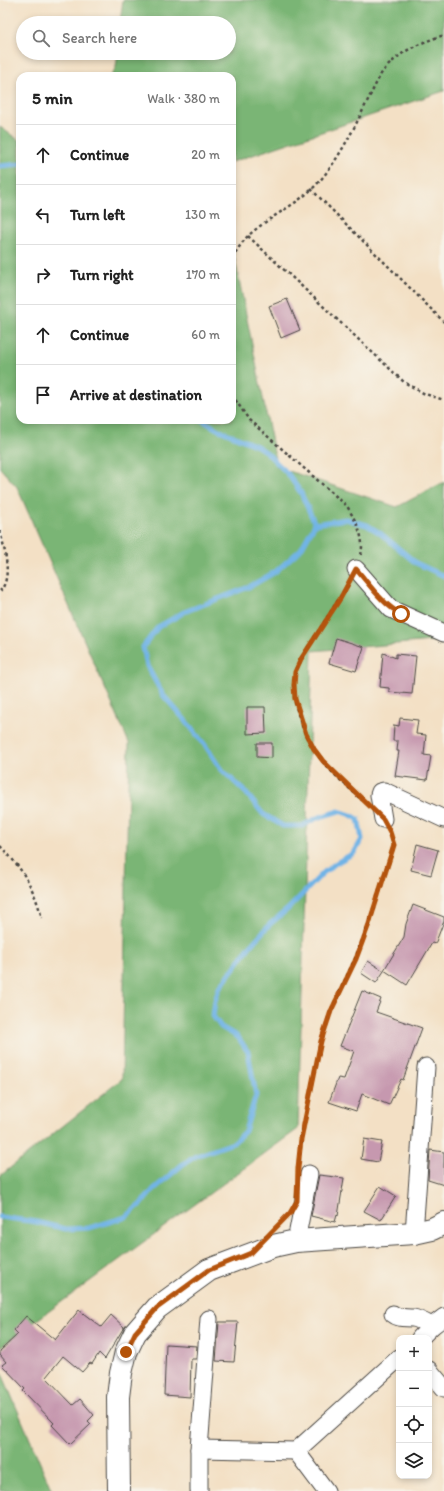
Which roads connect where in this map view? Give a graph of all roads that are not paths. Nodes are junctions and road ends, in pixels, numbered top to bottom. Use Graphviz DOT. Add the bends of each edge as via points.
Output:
graph roads {
  1 [pos="356,569"];
  2 [pos="444,633"];
  3 [pos="383,819"];
  4 [pos="444,819"];
  5 [pos="426,1067"];
  6 [pos="303,1171"];
  7 [pos="444,1223"];
  8 [pos="414,1233"];
  9 [pos="296,1241"];
  10 [pos="393,1314"];
  11 [pos="209,1318"];
  12 [pos="432,1327"];
  13 [pos="396,1361"];
  14 [pos="430,1371"];
  15 [pos="444,1388"];
  16 [pos="200,1449"];
  17 [pos="296,1451"];
  18 [pos="118,1491"];
  19 [pos="199,1491"];
  20 [pos="326,1491"];
  1 -- 2 [label="street" via="392,609"];
  3 -- 4 [label="street" via="379,795 384,791"];
  5 -- 8 [label="street"];
  6 -- 9 [label="street"];
  7 -- 8 [label="street"];
  8 -- 9 [label="street"];
  9 -- 18 [label="street" via="251,1253 209,1270 157,1308 135,1333 126,1352 118,1397"];
  10 -- 12 [label="street" via="396,1317 420,1320"];
  11 -- 16 [label="street"];
  13 -- 17 [label="street"];
  14 -- 15 [label="street"];
  16 -- 17 [label="street"];
  16 -- 19 [label="street"];
  17 -- 20 [label="street"];
}
